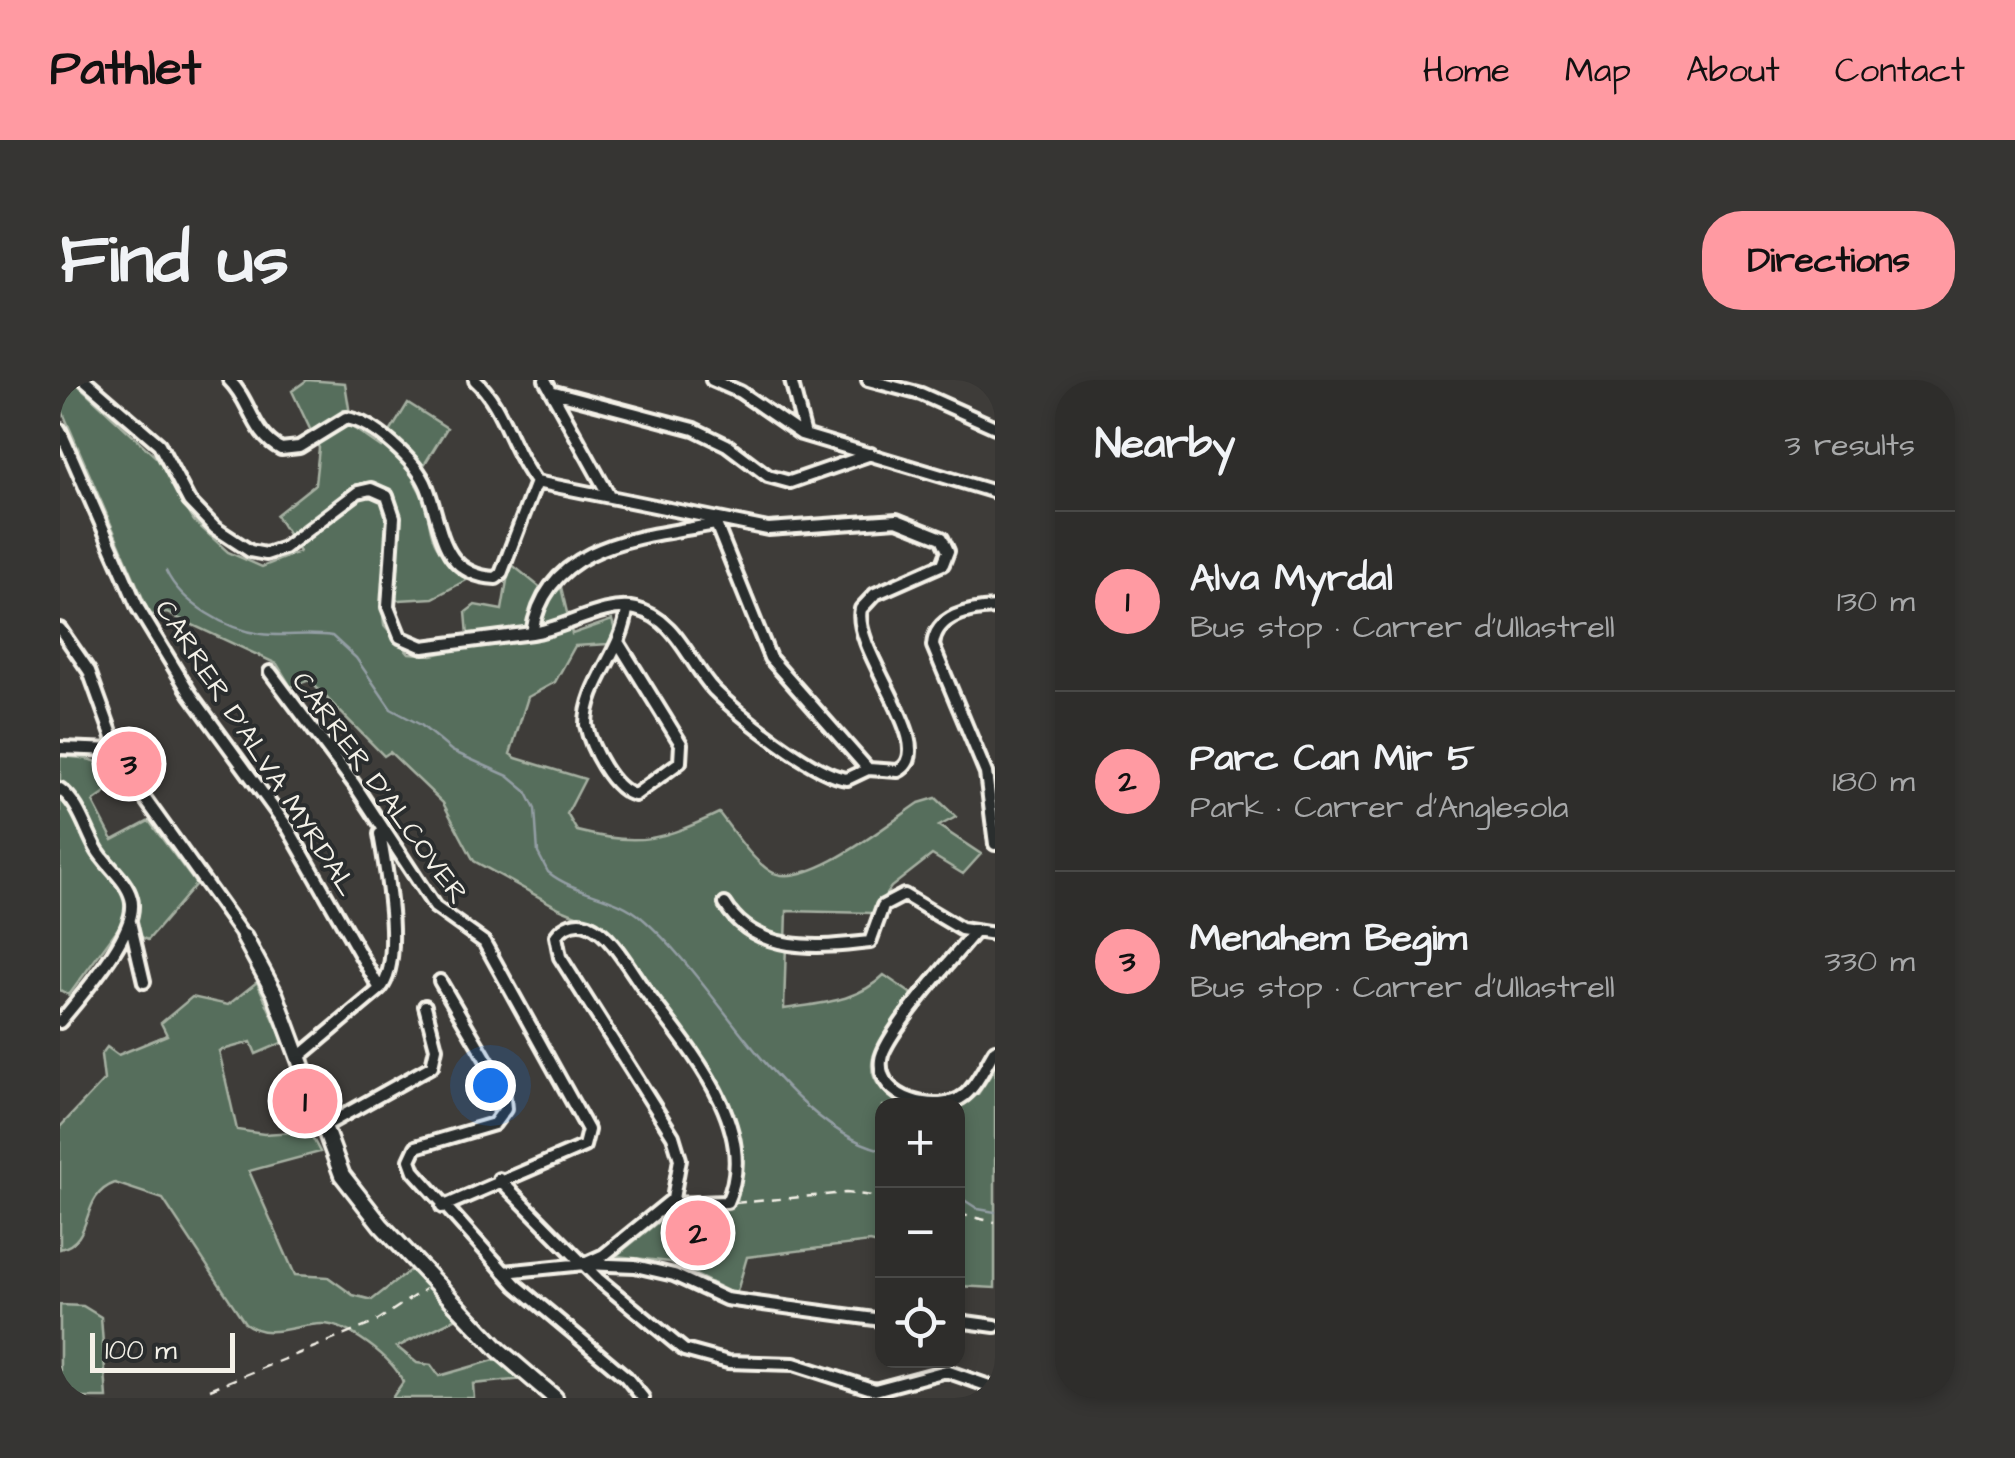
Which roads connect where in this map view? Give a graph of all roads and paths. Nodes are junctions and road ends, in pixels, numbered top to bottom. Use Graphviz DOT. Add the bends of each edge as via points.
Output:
graph roads {
  1 [pos="85,380"];
  2 [pos="229,380"];
  3 [pos="475,380"];
  4 [pos="544,380"];
  5 [pos="712,380"];
  6 [pos="792,380"];
  7 [pos="868,380"];
  8 [pos="554,392"];
  9 [pos="995,428"];
  10 [pos="60,430"];
  11 [pos="805,435"];
  12 [pos="871,454"];
  13 [pos="536,482"];
  14 [pos="995,492"];
  15 [pos="608,494"];
  16 [pos="714,520"];
  17 [pos="627,608"];
  18 [pos="995,608"];
  19 [pos="60,630"];
  20 [pos="532,633"];
  21 [pos="618,642"];
  22 [pos="270,672"];
  23 [pos="60,748"];
  24 [pos="115,750"];
  25 [pos="868,769"];
  26 [pos="60,790"];
  27 [pos="378,823"];
  28 [pos="995,844"];
  29 [pos="725,904"];
  30 [pos="130,922"];
  31 [pos="972,934"];
  32 [pos="995,934"];
  33 [pos="244,938"];
  34 [pos="440,980"];
  35 [pos="144,982"];
  36 [pos="380,989"];
  37 [pos="425,1006"];
  38 [pos="60,1022"];
  39 [pos="995,1050"];
  40 [pos="298,1058"];
  41 [pos="321,1128"];
  42 [pos="499,1179"];
  43 [pos="875,1196"];
  44 [pos="727,1202"];
  45 [pos="668,1204"];
  46 [pos="442,1207"];
  47 [pos="965,1216"];
  48 [pos="995,1222"];
  49 [pos="584,1264"];
  50 [pos="504,1272"];
  51 [pos="434,1280"];
  52 [pos="875,1319"];
  53 [pos="965,1322"];
  54 [pos="995,1326"];
  55 [pos="995,1388"];
  56 [pos="210,1389"];
  57 [pos="641,1395"];
  58 [pos="556,1398"];
  59 [pos="653,1398"];
  1 -- 20 [label="street" via="159,444 189,501 214,528 250,552 284,548 358,492 386,496 394,517 388,607 407,642 432,646"];
  2 -- 13 [label="street" via="261,434 281,448 300,447 346,418 372,429 427,486 444,548 480,575 501,574"];
  3 -- 13 [label="street"];
  4 -- 8 [label="street"];
  5 -- 11 [label="street"];
  6 -- 11 [label="street"];
  7 -- 9 [label="street" via="921,394"];
  8 -- 12 [label="street" via="694,429 768,476 790,482"];
  8 -- 15 [label="street"];
  10 -- 36 [label="street, CARRER D'ALVA MYRDAL" via="138,608 316,872"];
  11 -- 12 [label="street"];
  12 -- 14 [label="street"];
  13 -- 15 [label="street"];
  15 -- 16 [label="street"];
  16 -- 20 [label="street" via="604,545 555,584 540,604"];
  16 -- 25 [label="street" via="770,658"];
  16 -- 25 [label="street" via="782,530 896,520 934,532 946,544 937,568 875,594 861,608 862,634 912,753 898,771"];
  17 -- 20 [label="street"];
  17 -- 21 [label="street"];
  17 -- 25 [label="street" via="667,627 713,689 820,770 847,779"];
  18 -- 28 [label="street" via="948,620 933,646 986,773"];
  19 -- 24 [label="street" via="90,671"];
  21 -- 21 [label="street" via="681,744 680,762 635,795 614,779 586,726"];
  22 -- 27 [label="street, CARRER D'ALCOVER"];
  23 -- 24 [label="street"];
  24 -- 33 [label="street"];
  26 -- 30 [label="street" via="131,896"];
  27 -- 36 [label="street" via="390,898 389,969"];
  27 -- 42 [label="street, CARRER D'ALCOVER" via="444,917 484,942 588,1130 584,1146"];
  29 -- 31 [label="street" via="735,922 782,944 870,942 883,906 904,895"];
  30 -- 35 [label="street"];
  30 -- 38 [label="street"];
  31 -- 32 [label="street"];
  31 -- 39 [label="street" via="885,1045 881,1069 888,1085 910,1099 947,1103 968,1092"];
  33 -- 40 [label="street" via="275,994"];
  34 -- 46 [label="street" via="506,1102 494,1124 412,1150 414,1171"];
  36 -- 40 [label="street"];
  37 -- 41 [label="street" via="436,1048 432,1066"];
  40 -- 41 [label="street"];
  41 -- 51 [label="street" via="357,1198"];
  42 -- 46 [label="street, CARRER D'ALCOVER"];
  42 -- 49 [label="street"];
  43 -- 44 [label="path"];
  44 -- 45 [label="street"];
  44 -- 45 [label="street" via="732,1139 708,1080 608,942 589,925 568,924 556,936 560,957 678,1149 678,1182"];
  45 -- 49 [label="street" via="604,1256"];
  46 -- 50 [label="street"];
  47 -- 48 [label="path"];
  49 -- 50 [label="street"];
  49 -- 52 [label="street" via="661,1271 726,1299"];
  49 -- 55 [label="street" via="693,1353 728,1362 794,1364 876,1390 946,1371"];
  50 -- 57 [label="street"];
  51 -- 56 [label="path" via="392,1314"];
  51 -- 58 [label="street" via="499,1350"];
  53 -- 54 [label="street"];
  57 -- 59 [label="street"];
}
